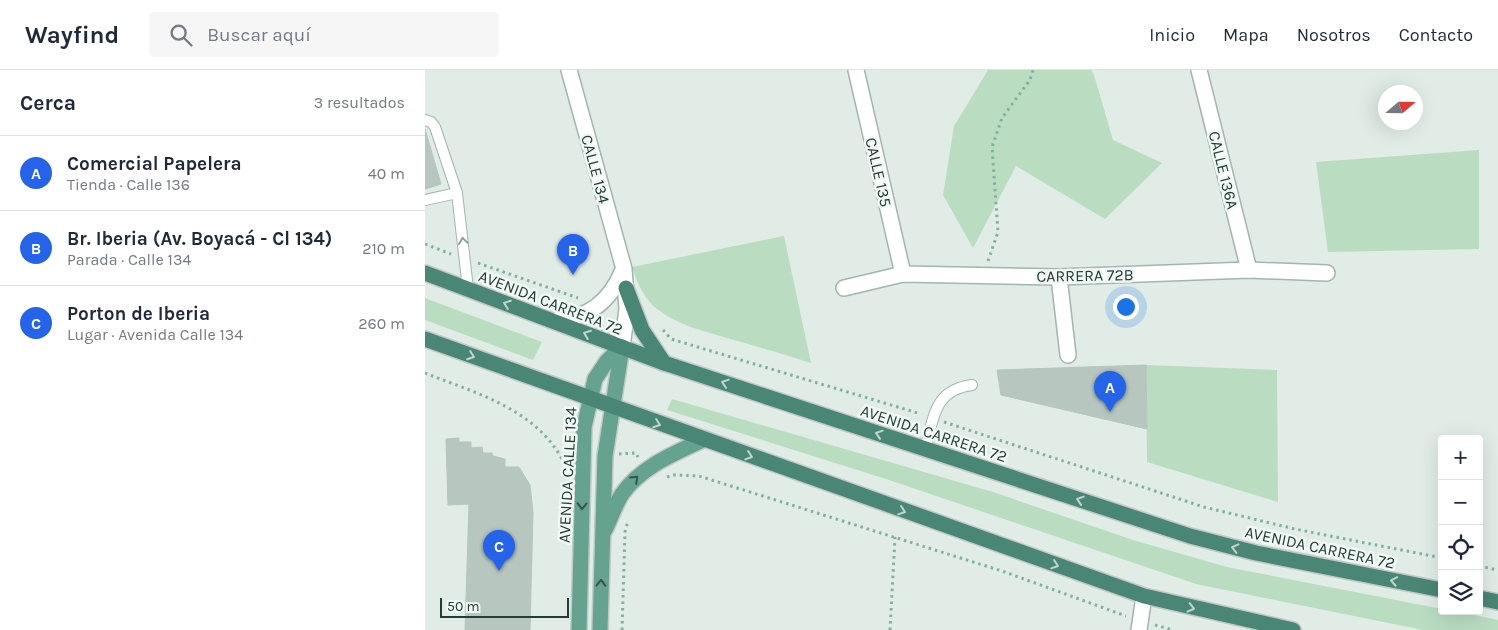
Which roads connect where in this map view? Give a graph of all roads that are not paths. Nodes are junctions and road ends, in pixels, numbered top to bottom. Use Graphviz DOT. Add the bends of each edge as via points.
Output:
graph roads {
  1 [pos="569,70"];
  2 [pos="856,70"];
  3 [pos="1199,70"];
  4 [pos="425,120"];
  5 [pos="457,193"];
  6 [pos="425,200"];
  7 [pos="624,269"];
  8 [pos="1249,270"];
  9 [pos="425,273"];
  10 [pos="1327,273"];
  11 [pos="903,274"];
  12 [pos="1059,277"];
  13 [pos="626,288"];
  14 [pos="844,288"];
  15 [pos="468,289"];
  16 [pos="553,321"];
  17 [pos="425,339"];
  18 [pos="622,347"];
  19 [pos="1068,355"];
  20 [pos="664,363"];
  21 [pos="972,385"];
  22 [pos="589,399"];
  23 [pos="612,407"];
  24 [pos="703,440"];
  25 [pos="925,449"];
  26 [pos="602,536"];
  27 [pos="1438,589"];
  28 [pos="1144,596"];
  29 [pos="1483,599"];
  30 [pos="1498,602"];
  31 [pos="1139,625"];
  32 [pos="579,630"];
  33 [pos="600,630"];
  34 [pos="1293,630"];
  1 -- 7 [label="street, CALLE 134"];
  2 -- 11 [label="street, CALLE 135"];
  3 -- 8 [label="street, CALLE 136A"];
  4 -- 5 [label="lane" via="435,127"];
  5 -- 6 [label="lane"];
  15 -- 5 [label="lane, one-way"];
  7 -- 13 [label="street, CALLE 134"];
  7 -- 16 [label="street" via="605,302 567,320"];
  8 -- 10 [label="street, CARRERA 72B"];
  8 -- 12 [label="street, CARRERA 72B"];
  9 -- 15 [label="highway, AVENIDA CARRERA 72"];
  11 -- 12 [label="street, CARRERA 72B"];
  11 -- 14 [label="street, CARRERA 72B"];
  12 -- 19 [label="street"];
  13 -- 18 [label="street, CALLE 134"];
  13 -- 20 [label="highway" via="642,330"];
  16 -- 15 [label="highway, AVENIDA CARRERA 72, one-way"];
  18 -- 16 [label="highway, AVENIDA CARRERA 72, one-way"];
  17 -- 22 [label="highway, one-way"];
  18 -- 20 [label="highway, AVENIDA CARRERA 72"];
  18 -- 22 [label="main road, AVENIDA CALLE 134" via="600,370"];
  18 -- 23 [label="main road"];
  25 -- 20 [label="highway, AVENIDA CARRERA 72, one-way"];
  21 -- 25 [label="lane" via="960,386 944,395 933,418"];
  22 -- 23 [label="highway"];
  22 -- 32 [label="main road, AVENIDA CALLE 134, one-way" via="582,457"];
  23 -- 24 [label="highway, one-way"];
  23 -- 26 [label="main road" via="605,456"];
  26 -- 24 [label="main road, one-way" via="621,496 633,481 645,470"];
  24 -- 28 [label="highway, one-way"];
  27 -- 25 [label="highway, AVENIDA CARRERA 72, one-way" via="1256,553 1190,536"];
  33 -- 26 [label="main road, one-way"];
  28 -- 31 [label="street"];
  28 -- 34 [label="highway, one-way"];
  29 -- 30 [label="highway"];
}
